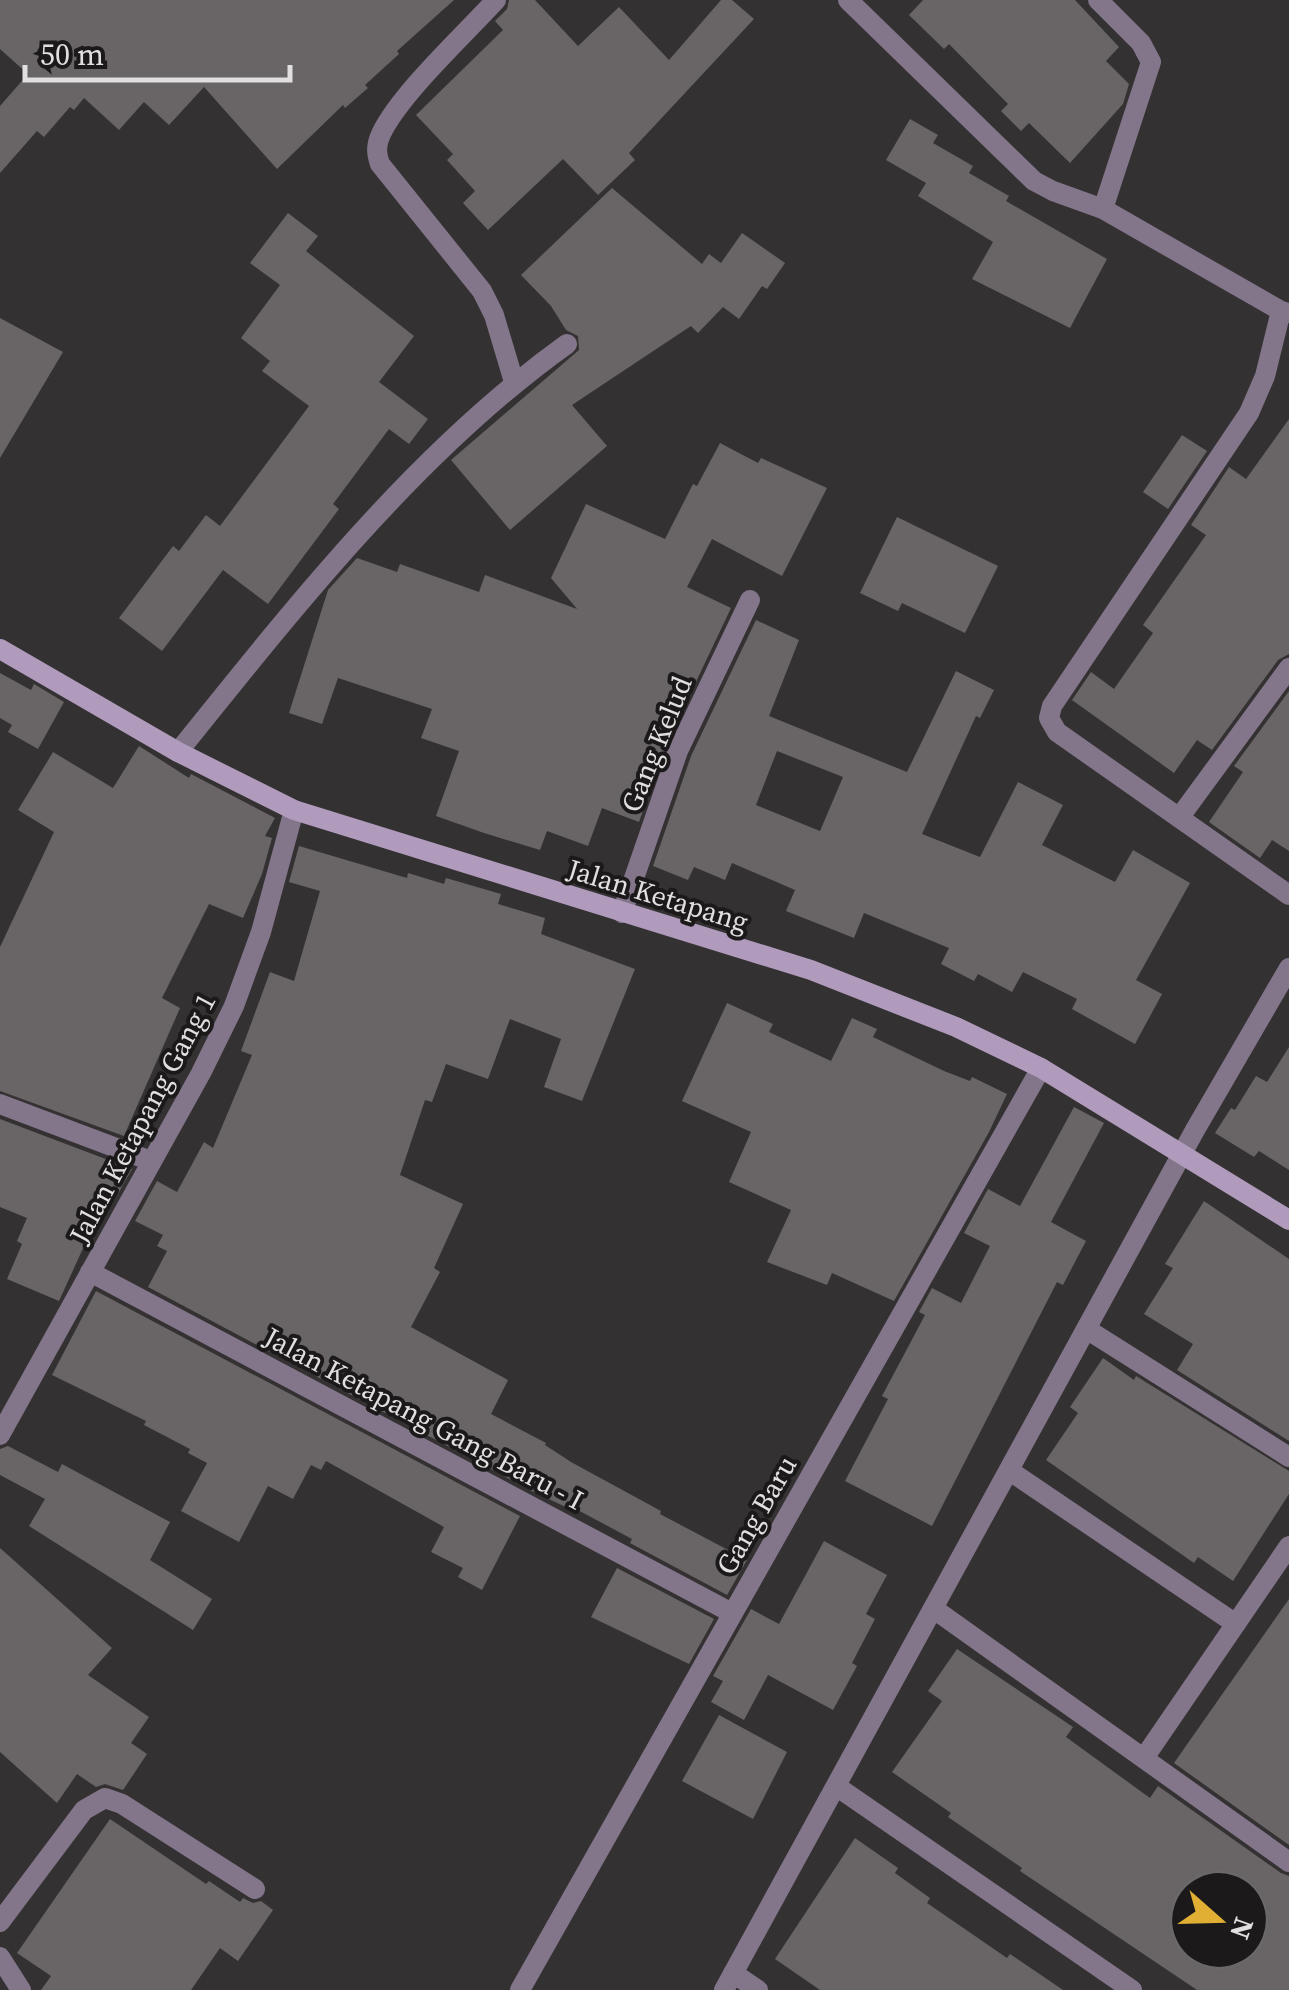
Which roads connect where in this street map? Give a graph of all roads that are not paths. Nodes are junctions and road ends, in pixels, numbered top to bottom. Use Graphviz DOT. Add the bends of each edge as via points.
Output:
graph roads {
  1 [pos="496,0"];
  2 [pos="848,0"];
  3 [pos="1098,0"];
  4 [pos="1103,209"];
  5 [pos="1285,312"];
  6 [pos="567,344"];
  7 [pos="514,382"];
  8 [pos="750,600"];
  9 [pos="0,649"];
  10 [pos="1289,668"];
  11 [pos="178,752"];
  12 [pos="294,810"];
  13 [pos="1179,818"];
  14 [pos="1289,895"];
  15 [pos="622,913"];
  16 [pos="1289,968"];
  17 [pos="1283,993"];
  18 [pos="1041,1068"];
  19 [pos="0,1104"];
  20 [pos="1183,1154"];
  21 [pos="151,1161"];
  22 [pos="1289,1220"];
  23 [pos="90,1272"];
  24 [pos="1088,1330"];
  25 [pos="3,1422"];
  26 [pos="1289,1457"];
  27 [pos="1010,1471"];
  28 [pos="1289,1546"];
  29 [pos="934,1609"];
  30 [pos="732,1613"];
  31 [pos="1236,1624"];
  32 [pos="1144,1758"];
  33 [pos="836,1786"];
  34 [pos="1286,1854"];
  35 [pos="255,1890"];
  36 [pos="0,1922"];
  37 [pos="0,1957"];
  38 [pos="728,1982"];
  39 [pos="21,1990"];
  40 [pos="520,1990"];
  41 [pos="758,1990"];
  42 [pos="1132,1990"];
  1 -- 7 [label="street" via="395,110 376,151 482,291"];
  2 -- 4 [label="street" via="1034,181"];
  3 -- 4 [label="street" via="1151,62"];
  4 -- 5 [label="street"];
  5 -- 13 [label="street" via="1248,413 1049,718 1056,732"];
  6 -- 7 [label="street"];
  7 -- 11 [label="street" via="373,520"];
  8 -- 15 [label="street, Gang Kelud" via="678,751"];
  9 -- 11 [label="street, Jalan Ketapang"];
  10 -- 13 [label="street"];
  11 -- 12 [label="street, Jalan Ketapang"];
  12 -- 15 [label="street, Jalan Ketapang"];
  12 -- 21 [label="street, Jalan Ketapang Gang 1" via="234,1006"];
  13 -- 14 [label="street"];
  15 -- 18 [label="street, Jalan Ketapang" via="811,970"];
  16 -- 17 [label="street"];
  17 -- 20 [label="street"];
  18 -- 20 [label="street, Jalan Ketapang"];
  18 -- 30 [label="street, Gang Baru"];
  19 -- 21 [label="street"];
  20 -- 22 [label="street, Jalan Ketapang"];
  20 -- 24 [label="street"];
  21 -- 23 [label="street, Jalan Ketapang Gang 1"];
  23 -- 25 [label="street, Jalan Ketapang Gang 1"];
  23 -- 30 [label="street, Jalan Ketapang Gang Baru - I"];
  24 -- 26 [label="street"];
  24 -- 27 [label="street"];
  27 -- 29 [label="street"];
  27 -- 31 [label="street"];
  28 -- 31 [label="street"];
  29 -- 32 [label="street"];
  29 -- 33 [label="street"];
  30 -- 40 [label="street, Gang Baru"];
  31 -- 32 [label="street"];
  32 -- 34 [label="street"];
  33 -- 38 [label="street"];
  33 -- 42 [label="street"];
  35 -- 36 [label="street" via="105,1798 84,1810"];
  37 -- 39 [label="street"];
  38 -- 41 [label="street"];
}
